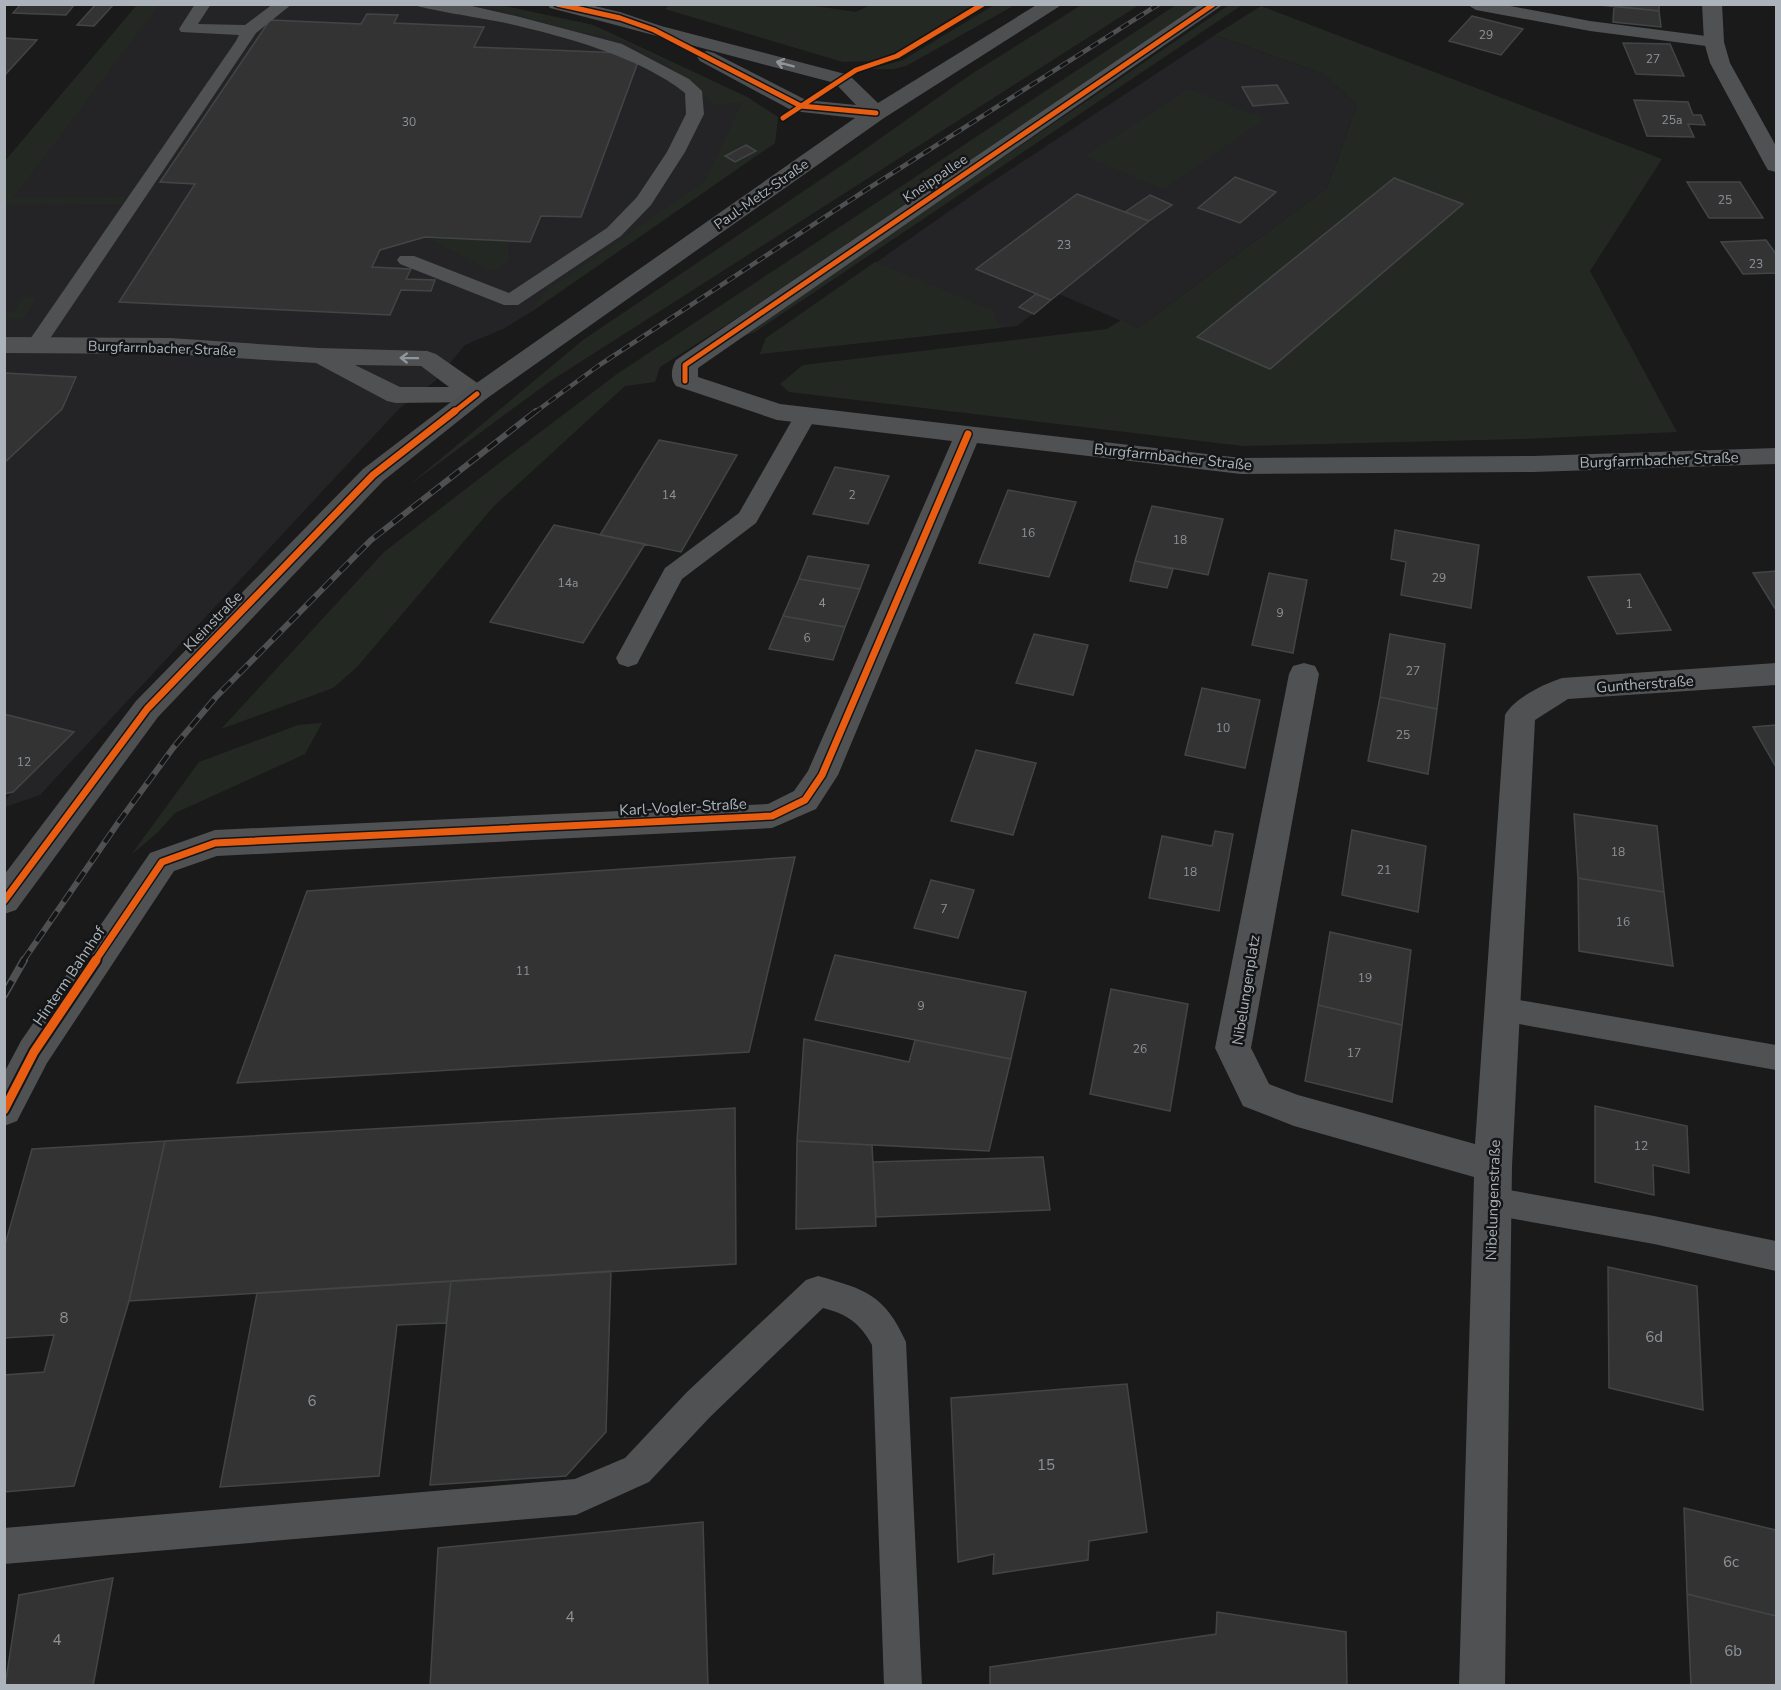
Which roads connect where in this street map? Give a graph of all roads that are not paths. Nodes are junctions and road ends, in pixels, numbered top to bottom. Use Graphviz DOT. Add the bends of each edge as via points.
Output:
graph roads {
  1 [pos="203,4"];
  2 [pos="284,4"];
  3 [pos="420,4"];
  4 [pos="557,4"];
  5 [pos="1053,4"];
  6 [pos="1214,4"];
  7 [pos="1712,4"];
  8 [pos="1476,5"];
  9 [pos="249,30"];
  10 [pos="654,30"];
  11 [pos="1714,42"];
  12 [pos="876,113"];
  13 [pos="1776,165"];
  14 [pos="407,260"];
  15 [pos="4,345"];
  16 [pos="36,345"];
  17 [pos="319,356"];
  18 [pos="685,381"];
  19 [pos="477,394"];
  20 [pos="806,416"];
  21 [pos="968,434"];
  22 [pos="1776,456"];
  23 [pos="628,658"];
  24 [pos="1304,674"];
  25 [pos="1776,675"];
  26 [pos="1520,715"];
  27 [pos="162,862"];
  28 [pos="4,901"];
  29 [pos="1502,1009"];
  30 [pos="1776,1058"];
  31 [pos="4,1110"];
  32 [pos="1492,1184"];
  33 [pos="1776,1256"];
  34 [pos="4,1546"];
  35 [pos="903,1686"];
  36 [pos="1482,1686"];
  1 -- 9 [label="lane" via="187,29"];
  2 -- 9 [label="lane"];
  3 -- 14 [label="lane" via="510,19 616,48 693,91 695,114 644,201 614,232 511,301"];
  4 -- 10 [label="street"];
  5 -- 12 [label="street, Paul-Metz-Straße"];
  6 -- 18 [label="street, Kneippallee" via="685,365"];
  7 -- 11 [label="street"];
  8 -- 11 [label="lane" via="1590,26"];
  9 -- 16 [label="lane"];
  10 -- 12 [label="street" via="801,106"];
  12 -- 10 [label="street, one-way" via="842,79"];
  11 -- 13 [label="street" via="1720,63"];
  12 -- 19 [label="street, Paul-Metz-Straße"];
  15 -- 16 [label="street, Burgfarrnbacher Straße"];
  16 -- 17 [label="street, Burgfarrnbacher Straße" via="170,346"];
  17 -- 19 [label="street, Burgfarrnbacher Straße" via="396,395"];
  19 -- 17 [label="street, Burgfarrnbacher Straße, one-way" via="427,359"];
  18 -- 20 [label="street, Burgfarrnbacher Straße" via="777,412"];
  19 -- 28 [label="street, Kleinstraße" via="373,475 147,709"];
  20 -- 21 [label="street, Burgfarrnbacher Straße"];
  20 -- 23 [label="lane" via="748,518 673,574"];
  21 -- 22 [label="street, Burgfarrnbacher Straße" via="1241,466 1533,464"];
  21 -- 27 [label="street, Karl-Vogler-Straße" via="822,775 805,800 772,816 215,843"];
  24 -- 32 [label="street, Nibelungenplatz" via="1233,1048 1256,1095"];
  25 -- 26 [label="street, Guntherstraße" via="1563,689"];
  26 -- 29 [label="street, Nibelungenstraße"];
  27 -- 31 [label="street, Hinterm Bahnhof" via="34,1052"];
  29 -- 30 [label="lane"];
  29 -- 32 [label="street, Nibelungenstraße"];
  32 -- 33 [label="lane" via="1654,1230"];
  32 -- 36 [label="street, Nibelungenstraße"];
  34 -- 35 [label="lane" via="576,1497 637,1470 698,1405 818,1291 858,1303 875,1317 889,1342"];
}
